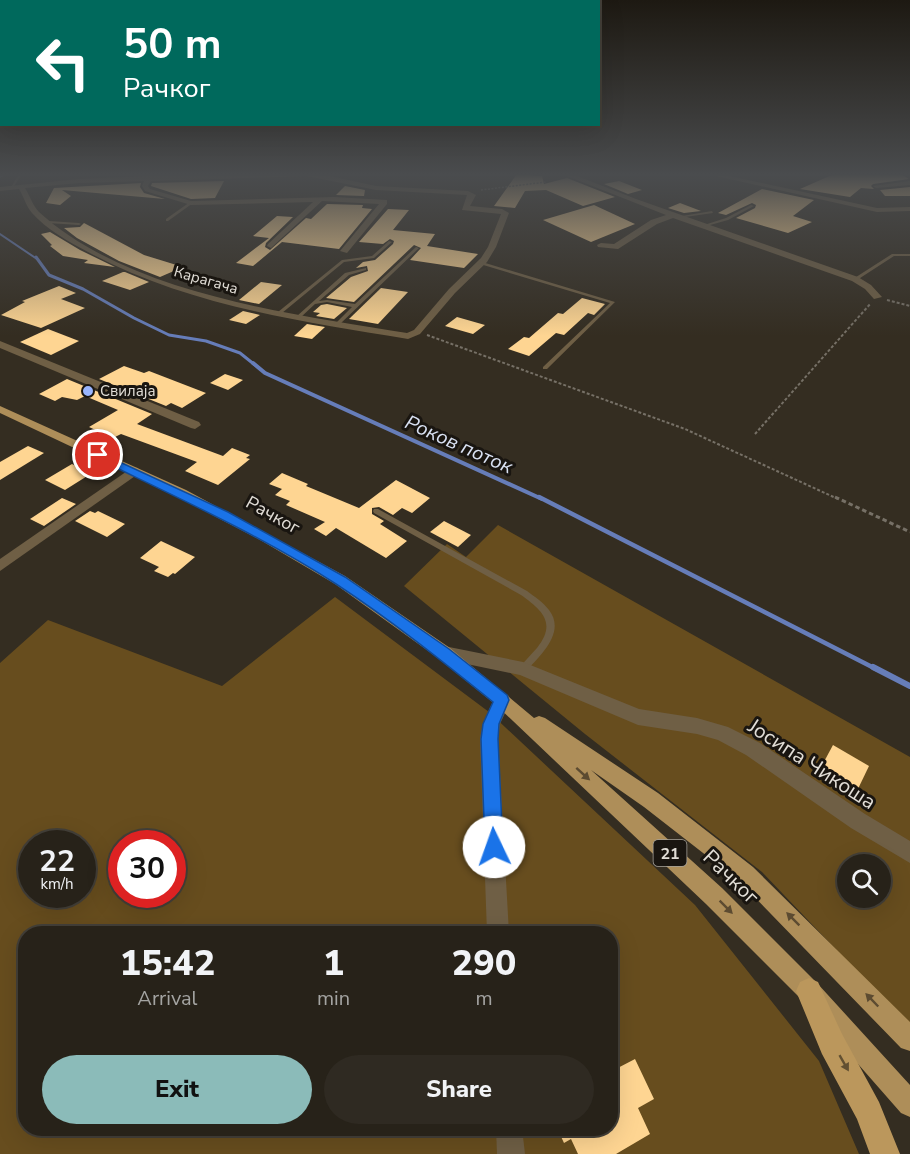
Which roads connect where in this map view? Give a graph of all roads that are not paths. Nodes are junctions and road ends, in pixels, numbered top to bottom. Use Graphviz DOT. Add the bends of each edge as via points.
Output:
graph roads {
  1 [pos="57,228"];
  2 [pos="290,228"];
  3 [pos="363,228"];
  4 [pos="499,228"];
  5 [pos="645,228"];
  6 [pos="708,228"];
  7 [pos="390,242"];
  8 [pos="601,245"];
  9 [pos="271,246"];
  10 [pos="417,248"];
  11 [pos="344,251"];
  12 [pos="910,255"];
  13 [pos="481,262"];
  14 [pos="364,269"];
  15 [pos="855,279"];
  16 [pos="877,297"];
  17 [pos="314,303"];
  18 [pos="356,306"];
  19 [pos="280,312"];
  20 [pos="299,316"];
  21 [pos="338,323"];
  22 [pos="0,344"];
  23 [pos="544,368"];
  24 [pos="0,409"];
  25 [pos="195,425"];
  26 [pos="133,471"];
  27 [pos="376,511"];
  28 [pos="0,566"];
  29 [pos="444,653"];
  30 [pos="523,669"];
  31 [pos="501,700"];
  32 [pos="910,853"];
  33 [pos="498,926"];
  34 [pos="809,991"];
  35 [pos="910,1039"];
  36 [pos="910,1104"];
  37 [pos="510,1136"];
  38 [pos="511,1154"];
  39 [pos="885,1154"];
  1 -- 19 [label="street, Карагача" via="81,246 128,270"];
  2 -- 9 [label="street"];
  3 -- 11 [label="street"];
  4 -- 13 [label="street"];
  5 -- 8 [label="street" via="615,247"];
  6 -- 15 [label="street"];
  7 -- 19 [label="lane" via="371,258 341,262"];
  10 -- 18 [label="lane"];
  12 -- 15 [label="lane" via="893,255"];
  13 -- 21 [label="street, Карагача" via="417,332 408,336"];
  13 -- 23 [label="lane" via="613,302"];
  14 -- 17 [label="lane" via="347,274"];
  15 -- 16 [label="street"];
  17 -- 18 [label="lane"];
  17 -- 20 [label="lane"];
  18 -- 21 [label="lane"];
  19 -- 20 [label="street, Карагача"];
  20 -- 21 [label="street, Карагача"];
  22 -- 25 [label="street"];
  24 -- 26 [label="main road, Рачког / 21"];
  26 -- 28 [label="street"];
  26 -- 29 [label="main road, Рачког / 21" via="224,515 328,573"];
  27 -- 30 [label="lane" via="545,608 552,624 549,637"];
  29 -- 30 [label="street, Јосипа Чикоша"];
  29 -- 31 [label="main road, Рачког / 21"];
  30 -- 32 [label="street, Јосипа Чикоша" via="638,717 723,733"];
  31 -- 33 [label="street" via="489,739"];
  31 -- 34 [label="main road, Рачког / 21, one-way" via="664,847"];
  35 -- 31 [label="main road, Рачког / 21, one-way" via="746,874 651,800"];
  34 -- 36 [label="main road, Рачког / 21"];
  34 -- 39 [label="highway, one-way" via="869,1112"];
  37 -- 38 [label="street"];
}
